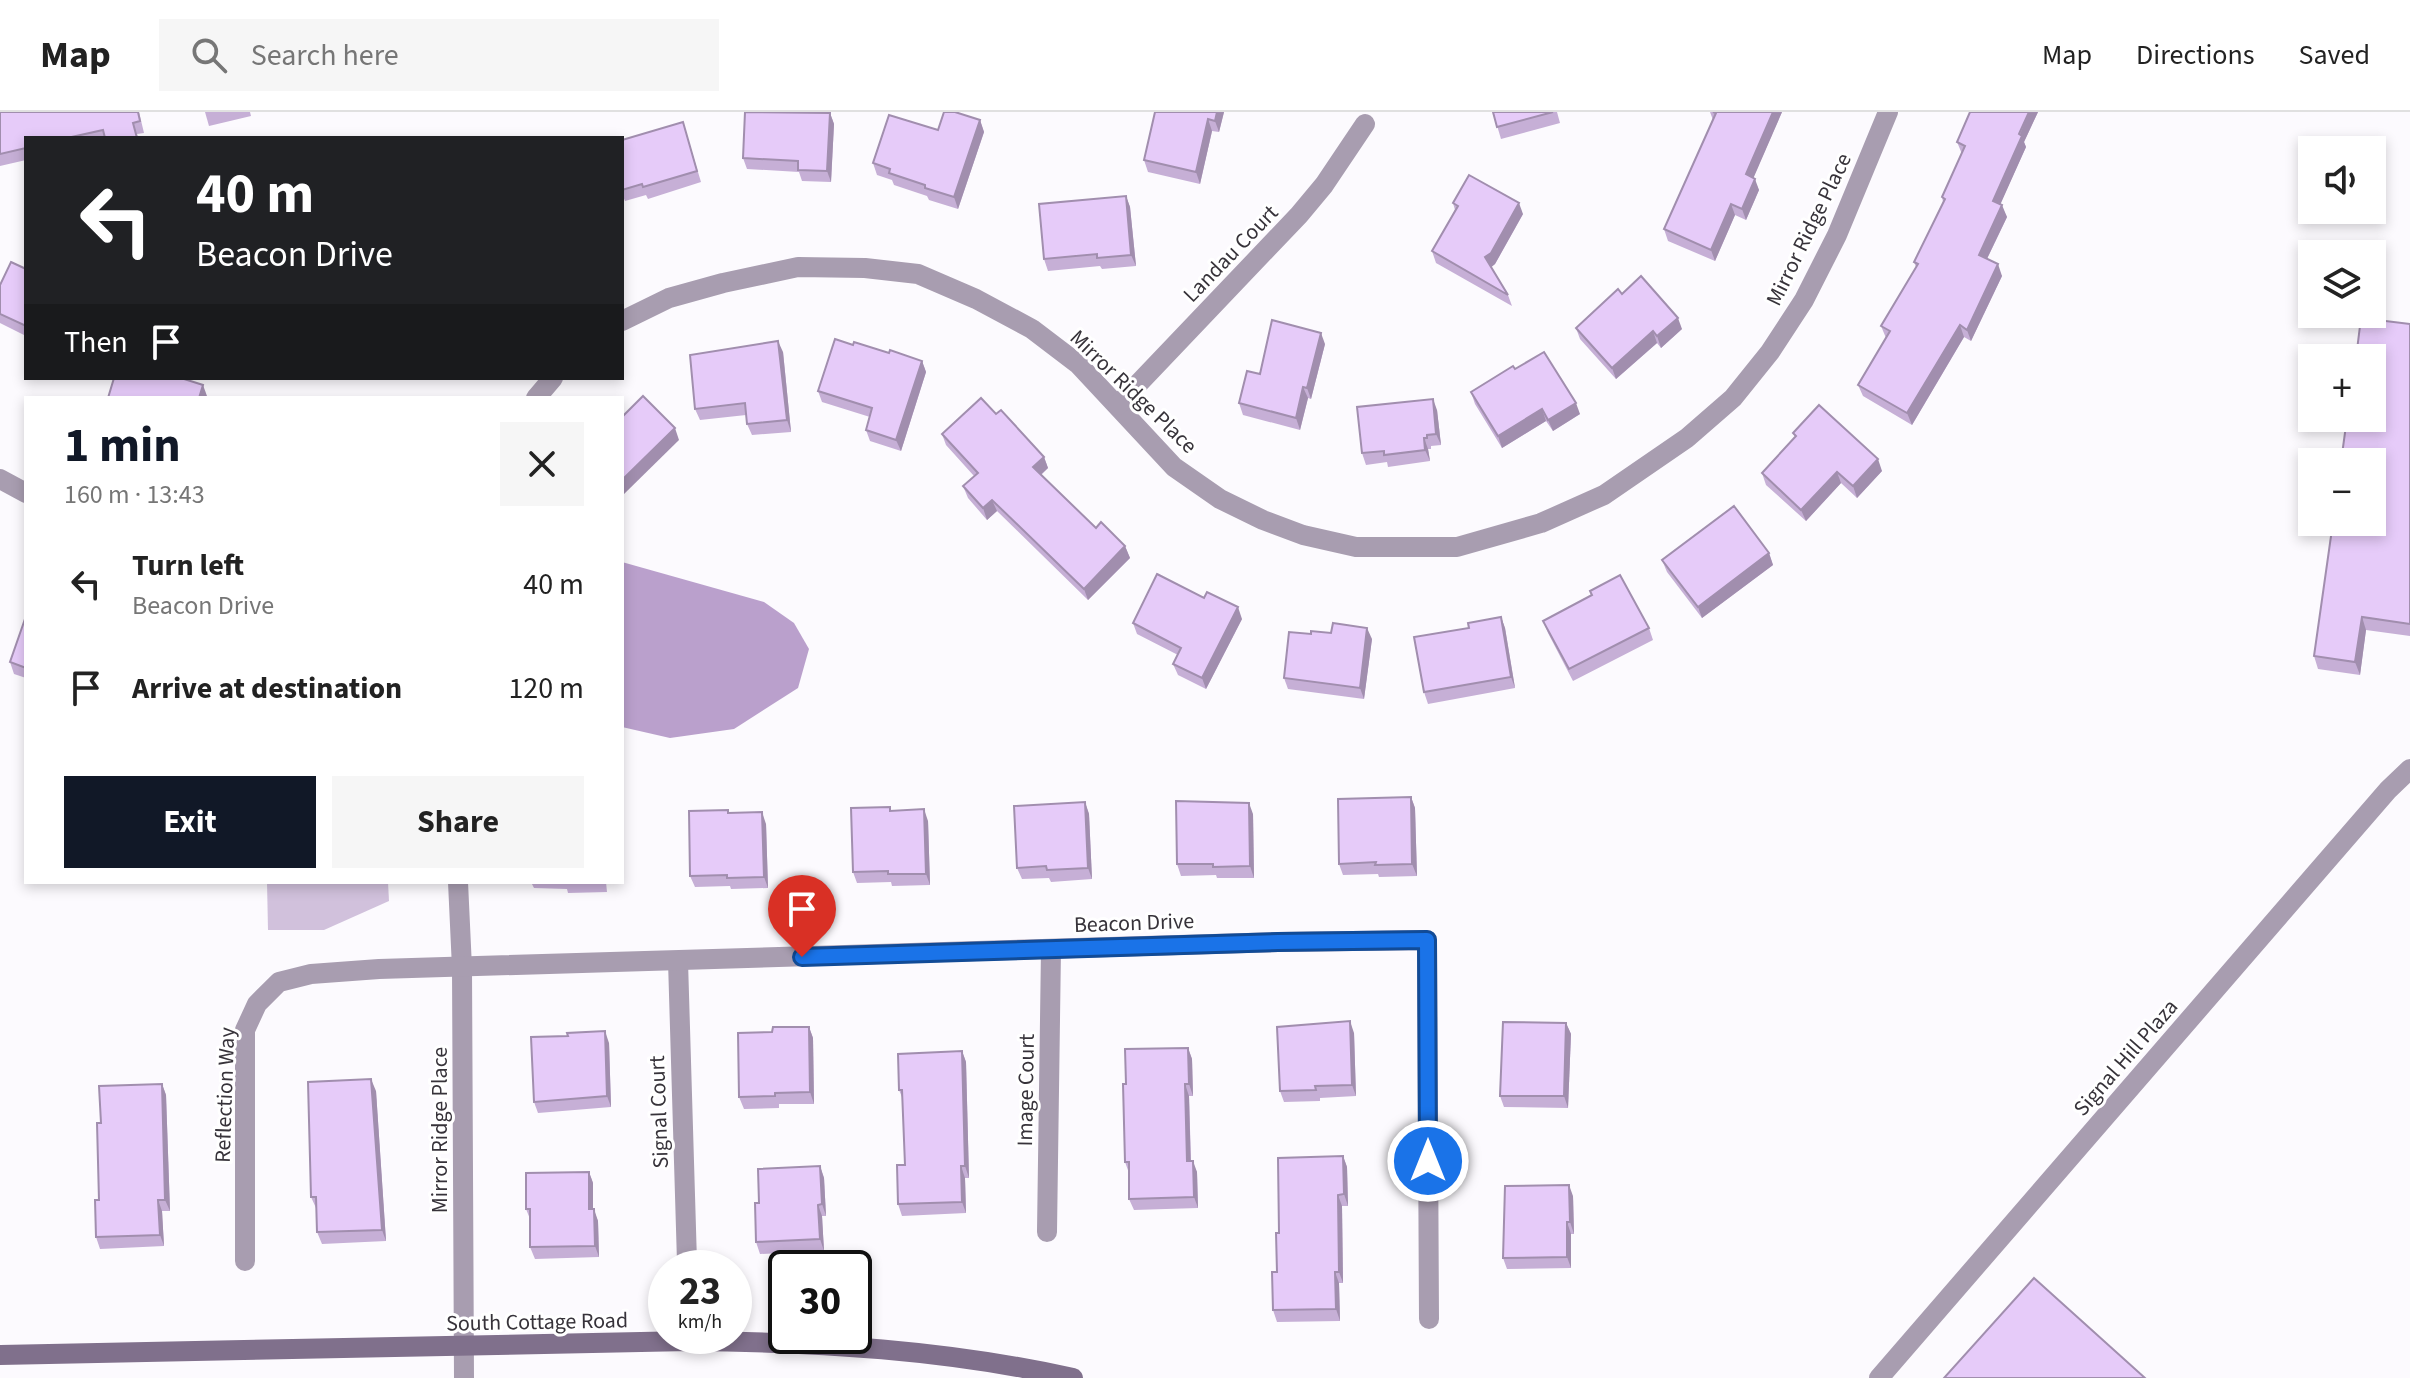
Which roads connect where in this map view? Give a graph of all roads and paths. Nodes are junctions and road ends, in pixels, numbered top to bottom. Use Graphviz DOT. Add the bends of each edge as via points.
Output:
graph roads {
  1 [pos="1888,112"];
  2 [pos="1365,124"];
  3 [pos="624,320"];
  4 [pos="551,380"];
  5 [pos="538,396"];
  6 [pos="1118,405"];
  7 [pos="0,479"];
  8 [pos="24,492"];
  9 [pos="2410,769"];
  10 [pos="458,884"];
  11 [pos="1051,949"];
  12 [pos="678,961"];
  13 [pos="462,968"];
  14 [pos="1047,1232"];
  15 [pos="687,1250"];
  16 [pos="245,1261"];
  17 [pos="1429,1319"];
  18 [pos="464,1347"];
  19 [pos="0,1355"];
  20 [pos="464,1378"];
  21 [pos="1073,1378"];
  22 [pos="1879,1378"];
  1 -- 6 [label="street, Mirror Ridge Place" via="1804,300 1733,398 1687,438 1604,495 1541,523 1457,547 1356,547 1303,535 1220,499 1174,467"];
  2 -- 6 [label="street, Landau Court" via="1299,215"];
  3 -- 6 [label="street, Mirror Ridge Place" via="669,298 798,267 918,274 1032,329 1078,364"];
  4 -- 5 [label="street"];
  7 -- 8 [label="street"];
  9 -- 22 [label="street, Signal Hill Plaza"];
  10 -- 13 [label="street, Mirror Ridge Place"];
  11 -- 12 [label="street, Beacon Drive"];
  11 -- 14 [label="street, Image Court"];
  11 -- 17 [label="street, Beacon Drive" via="1427,940"];
  12 -- 13 [label="street, Beacon Drive"];
  12 -- 15 [label="street, Signal Court"];
  13 -- 16 [label="street, Reflection Way" via="311,974 279,982 257,1004 245,1030"];
  13 -- 18 [label="street, Mirror Ridge Place"];
  18 -- 19 [label="street, South Cottage Road"];
  18 -- 20 [label="street, Mirror Ridge Place"];
  18 -- 21 [label="street, South Cottage Road" via="789,1342 963,1358"];
}
